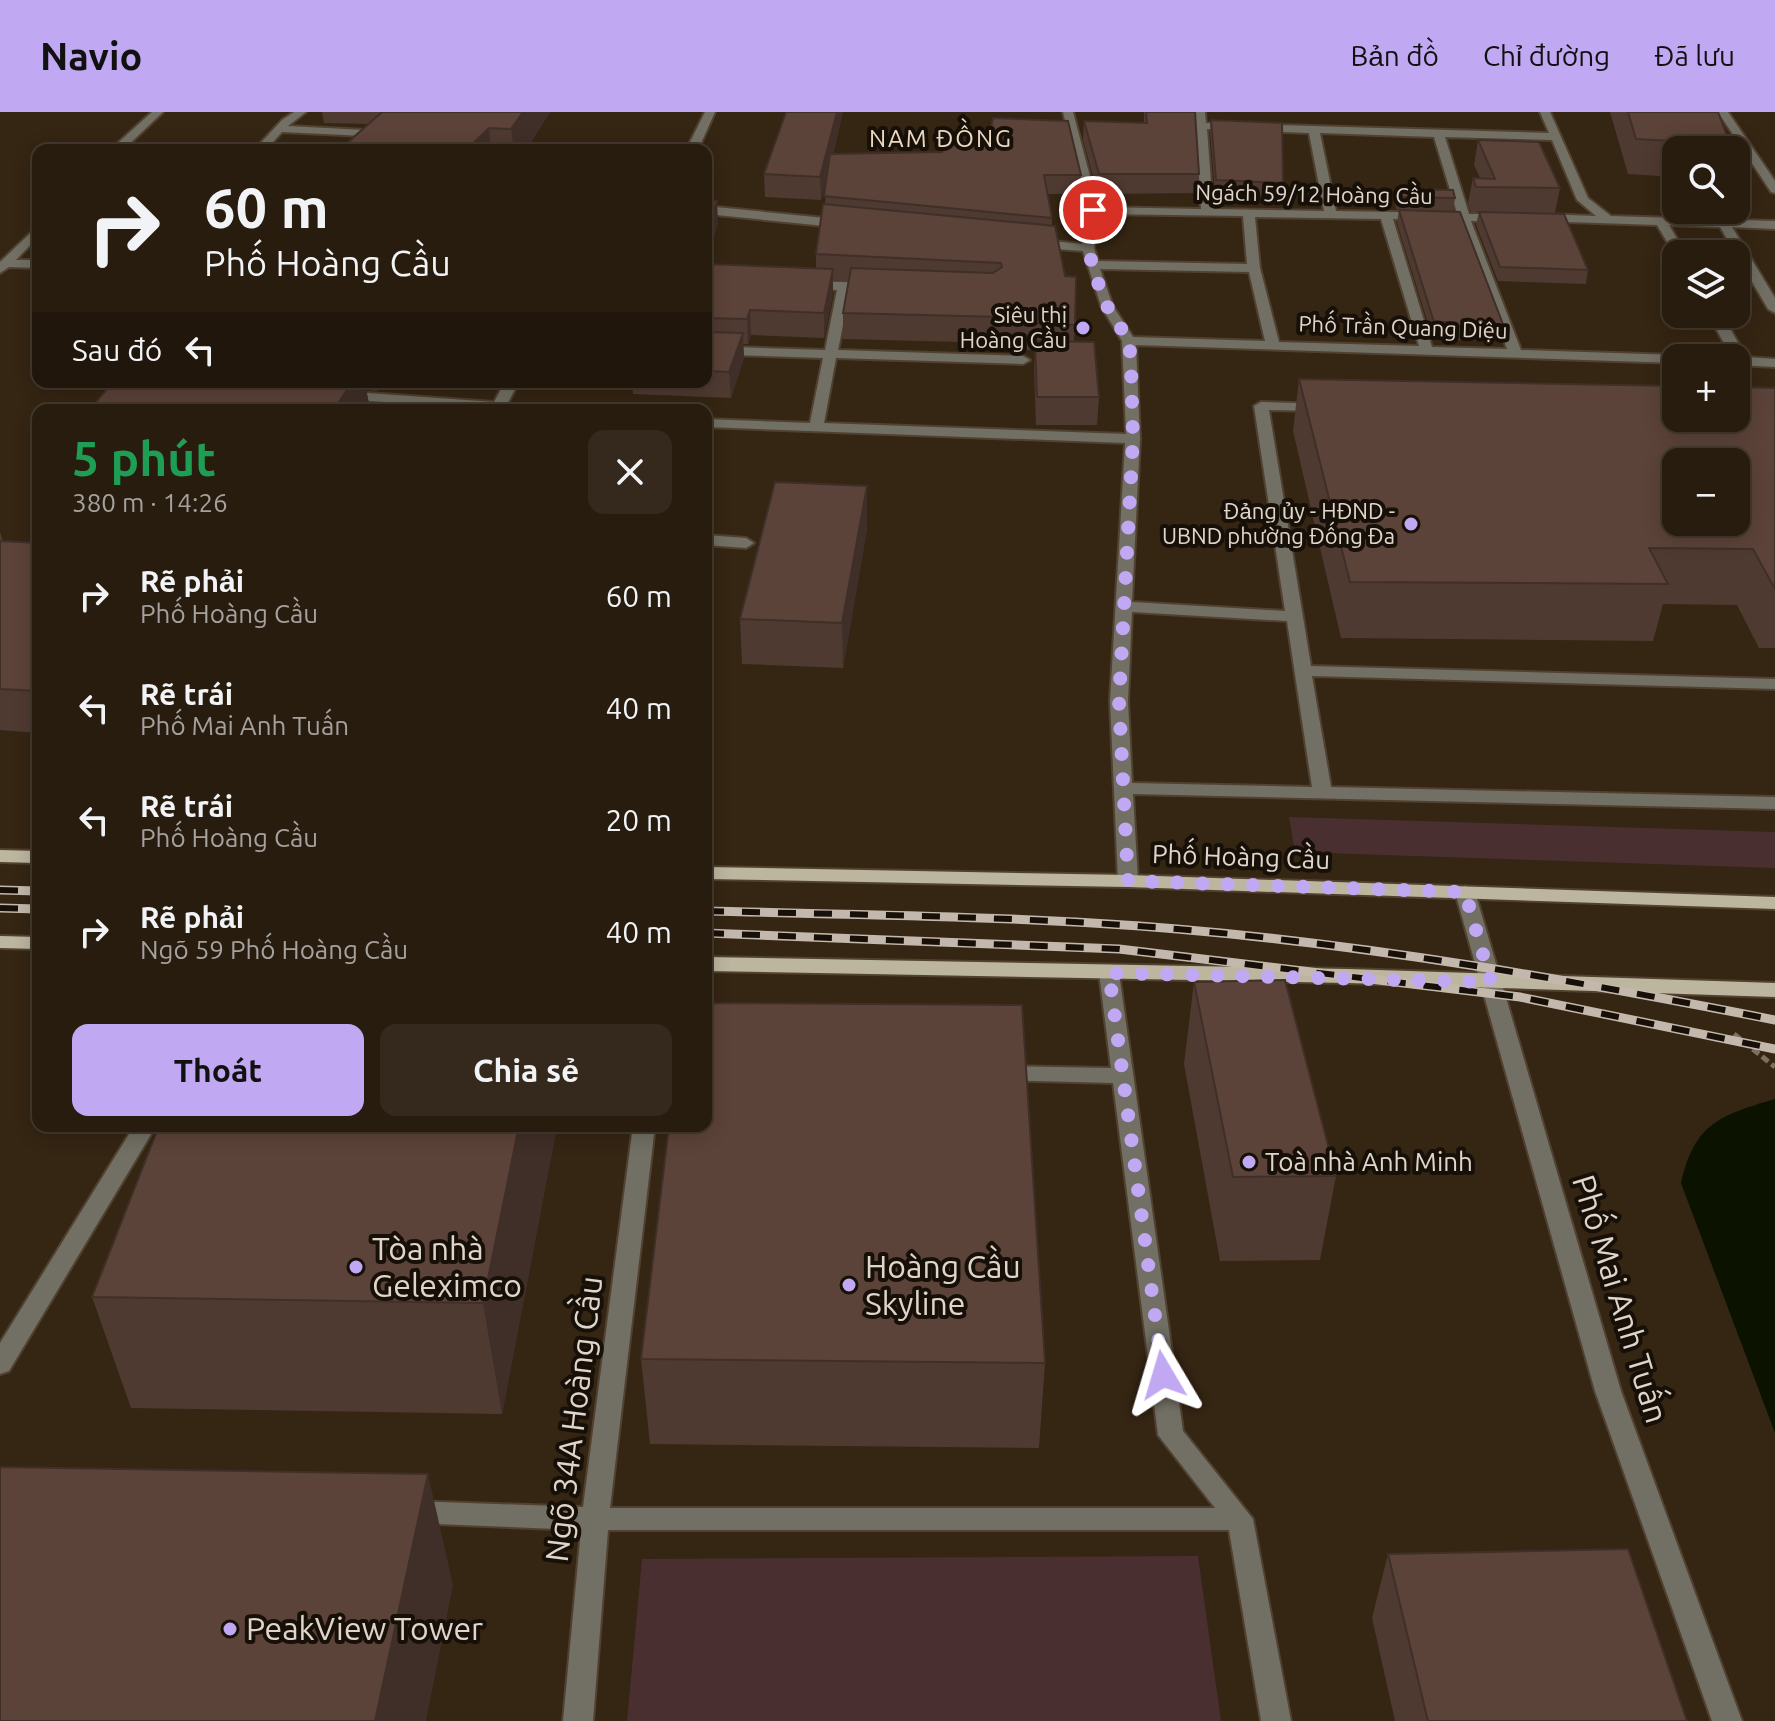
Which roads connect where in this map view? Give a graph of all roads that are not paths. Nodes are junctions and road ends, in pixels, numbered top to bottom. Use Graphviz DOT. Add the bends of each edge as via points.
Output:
graph roads {
  1 [pos="158,112"];
  2 [pos="301,112"];
  3 [pos="710,112"];
  4 [pos="1068,112"];
  5 [pos="1200,112"];
  6 [pos="1545,112"];
  7 [pos="1723,112"];
  8 [pos="1201,126"];
  9 [pos="280,129"];
  10 [pos="1314,130"];
  11 [pos="386,134"];
  12 [pos="399,134"];
  13 [pos="1439,135"];
  14 [pos="1556,137"];
  15 [pos="123,144"];
  16 [pos="266,144"];
  17 [pos="375,144"];
  18 [pos="695,144"];
  19 [pos="1775,190"];
  20 [pos="1093,210"];
  21 [pos="712,211"];
  22 [pos="1207,211"];
  23 [pos="1249,213"];
  24 [pos="1331,214"];
  25 [pos="1386,216"];
  26 [pos="1464,217"];
  27 [pos="1608,220"];
  28 [pos="1662,223"];
  29 [pos="1724,224"];
  30 [pos="859,225"];
  31 [pos="1775,225"];
  32 [pos="32,236"];
  33 [pos="1012,241"];
  34 [pos="1088,248"];
  35 [pos="32,264"];
  36 [pos="1093,265"];
  37 [pos="3,266"];
  38 [pos="1254,268"];
  39 [pos="798,285"];
  40 [pos="844,286"];
  41 [pos="888,288"];
  42 [pos="1775,309"];
  43 [pos="1129,341"];
  44 [pos="1273,345"];
  45 [pos="1426,349"];
  46 [pos="712,350"];
  47 [pos="829,353"];
  48 [pos="1515,353"];
  49 [pos="1023,360"];
  50 [pos="1662,361"];
  51 [pos="1750,362"];
  52 [pos="1775,363"];
  53 [pos="328,395"];
  54 [pos="446,404"];
  55 [pos="1341,407"];
  56 [pos="712,423"];
  57 [pos="816,426"];
  58 [pos="1133,439"];
  59 [pos="712,540"];
  60 [pos="746,543"];
  61 [pos="1125,607"];
  62 [pos="1293,616"];
  63 [pos="1302,671"];
  64 [pos="1775,684"];
  65 [pos="1125,788"];
  66 [pos="1322,791"];
  67 [pos="1775,803"];
  68 [pos="0,856"];
  69 [pos="32,857"];
  70 [pos="712,873"];
  71 [pos="1128,881"];
  72 [pos="1465,892"];
  73 [pos="1775,903"];
  74 [pos="0,942"];
  75 [pos="32,943"];
  76 [pos="712,964"];
  77 [pos="1109,973"];
  78 [pos="1491,982"];
  79 [pos="1775,990"];
  80 [pos="985,1073"];
  81 [pos="1124,1076"];
  82 [pos="141,1132"];
  83 [pos="643,1132"];
  84 [pos="0,1364"];
  85 [pos="391,1512"];
  86 [pos="595,1519"];
  87 [pos="1240,1519"];
  88 [pos="578,1721"];
  89 [pos="1276,1721"];
  90 [pos="1727,1721"];
  1 -- 15 [label="street"];
  2 -- 9 [label="street"];
  3 -- 18 [label="street"];
  4 -- 20 [label="street"];
  5 -- 8 [label="street"];
  6 -- 14 [label="street"];
  7 -- 19 [label="street"];
  8 -- 10 [label="street"];
  8 -- 22 [label="street"];
  9 -- 11 [label="street"];
  9 -- 16 [label="street"];
  10 -- 13 [label="street"];
  10 -- 24 [label="street"];
  11 -- 12 [label="street"];
  11 -- 17 [label="street"];
  13 -- 14 [label="street"];
  13 -- 26 [label="street"];
  14 -- 27 [label="street" via="1583,200"];
  20 -- 22 [label="street, Ngách 59/12 Hoàng Cầu"];
  20 -- 34 [label="street"];
  21 -- 30 [label="street"];
  22 -- 23 [label="street, Ngách 59/12 Hoàng Cầu"];
  23 -- 24 [label="street, Ngách 59/12 Hoàng Cầu"];
  23 -- 38 [label="street"];
  24 -- 25 [label="street, Ngách 59/12 Hoàng Cầu"];
  25 -- 26 [label="street, Ngách 59/12 Hoàng Cầu"];
  25 -- 45 [label="street"];
  26 -- 27 [label="street, Ngách 59/12 Hoàng Cầu"];
  26 -- 48 [label="street"];
  27 -- 28 [label="street, Ngách 59/12 Hoàng Cầu"];
  29 -- 31 [label="street, Ngách 59/12 Hoàng Cầu"];
  29 -- 42 [label="street"];
  32 -- 37 [label="street"];
  33 -- 34 [label="street"];
  34 -- 36 [label="street"];
  35 -- 37 [label="street"];
  36 -- 38 [label="street"];
  36 -- 43 [label="street" via="1107,306"];
  38 -- 44 [label="street"];
  39 -- 40 [label="street"];
  40 -- 41 [label="street"];
  40 -- 47 [label="street"];
  43 -- 44 [label="street, Phố Trần Quang Diệu"];
  43 -- 58 [label="street"];
  44 -- 45 [label="street, Phố Trần Quang Diệu"];
  45 -- 48 [label="street, Phố Trần Quang Diệu"];
  46 -- 47 [label="street"];
  47 -- 49 [label="street"];
  47 -- 57 [label="street"];
  48 -- 50 [label="street, Phố Trần Quang Diệu"];
  51 -- 52 [label="street"];
  53 -- 54 [label="street"];
  55 -- 62 [label="street" via="1261,406"];
  56 -- 57 [label="street"];
  57 -- 58 [label="street"];
  58 -- 61 [label="street"];
  59 -- 60 [label="street"];
  61 -- 62 [label="street"];
  61 -- 65 [label="street" via="1119,701"];
  62 -- 63 [label="street"];
  63 -- 64 [label="street"];
  63 -- 66 [label="street"];
  65 -- 66 [label="street"];
  65 -- 71 [label="street"];
  66 -- 67 [label="street"];
  68 -- 69 [label="main road"];
  70 -- 71 [label="main road, Phố Hoàng Cầu"];
  71 -- 72 [label="main road, Phố Hoàng Cầu"];
  72 -- 73 [label="main road, Phố Hoàng Cầu"];
  72 -- 78 [label="street, Phố Mai Anh Tuấn"];
  74 -- 75 [label="main road"];
  76 -- 77 [label="main road"];
  77 -- 78 [label="main road"];
  77 -- 81 [label="street"];
  78 -- 79 [label="main road"];
  78 -- 90 [label="street, Phố Mai Anh Tuấn" via="1608,1391"];
  80 -- 81 [label="street"];
  81 -- 87 [label="street" via="1171,1435"];
  82 -- 84 [label="street"];
  83 -- 86 [label="street, Ngõ 34A Hoàng Cầu"];
  85 -- 86 [label="street"];
  86 -- 87 [label="street"];
  86 -- 88 [label="street, Ngõ 34A Hoàng Cầu"];
  87 -- 89 [label="street"];
}
